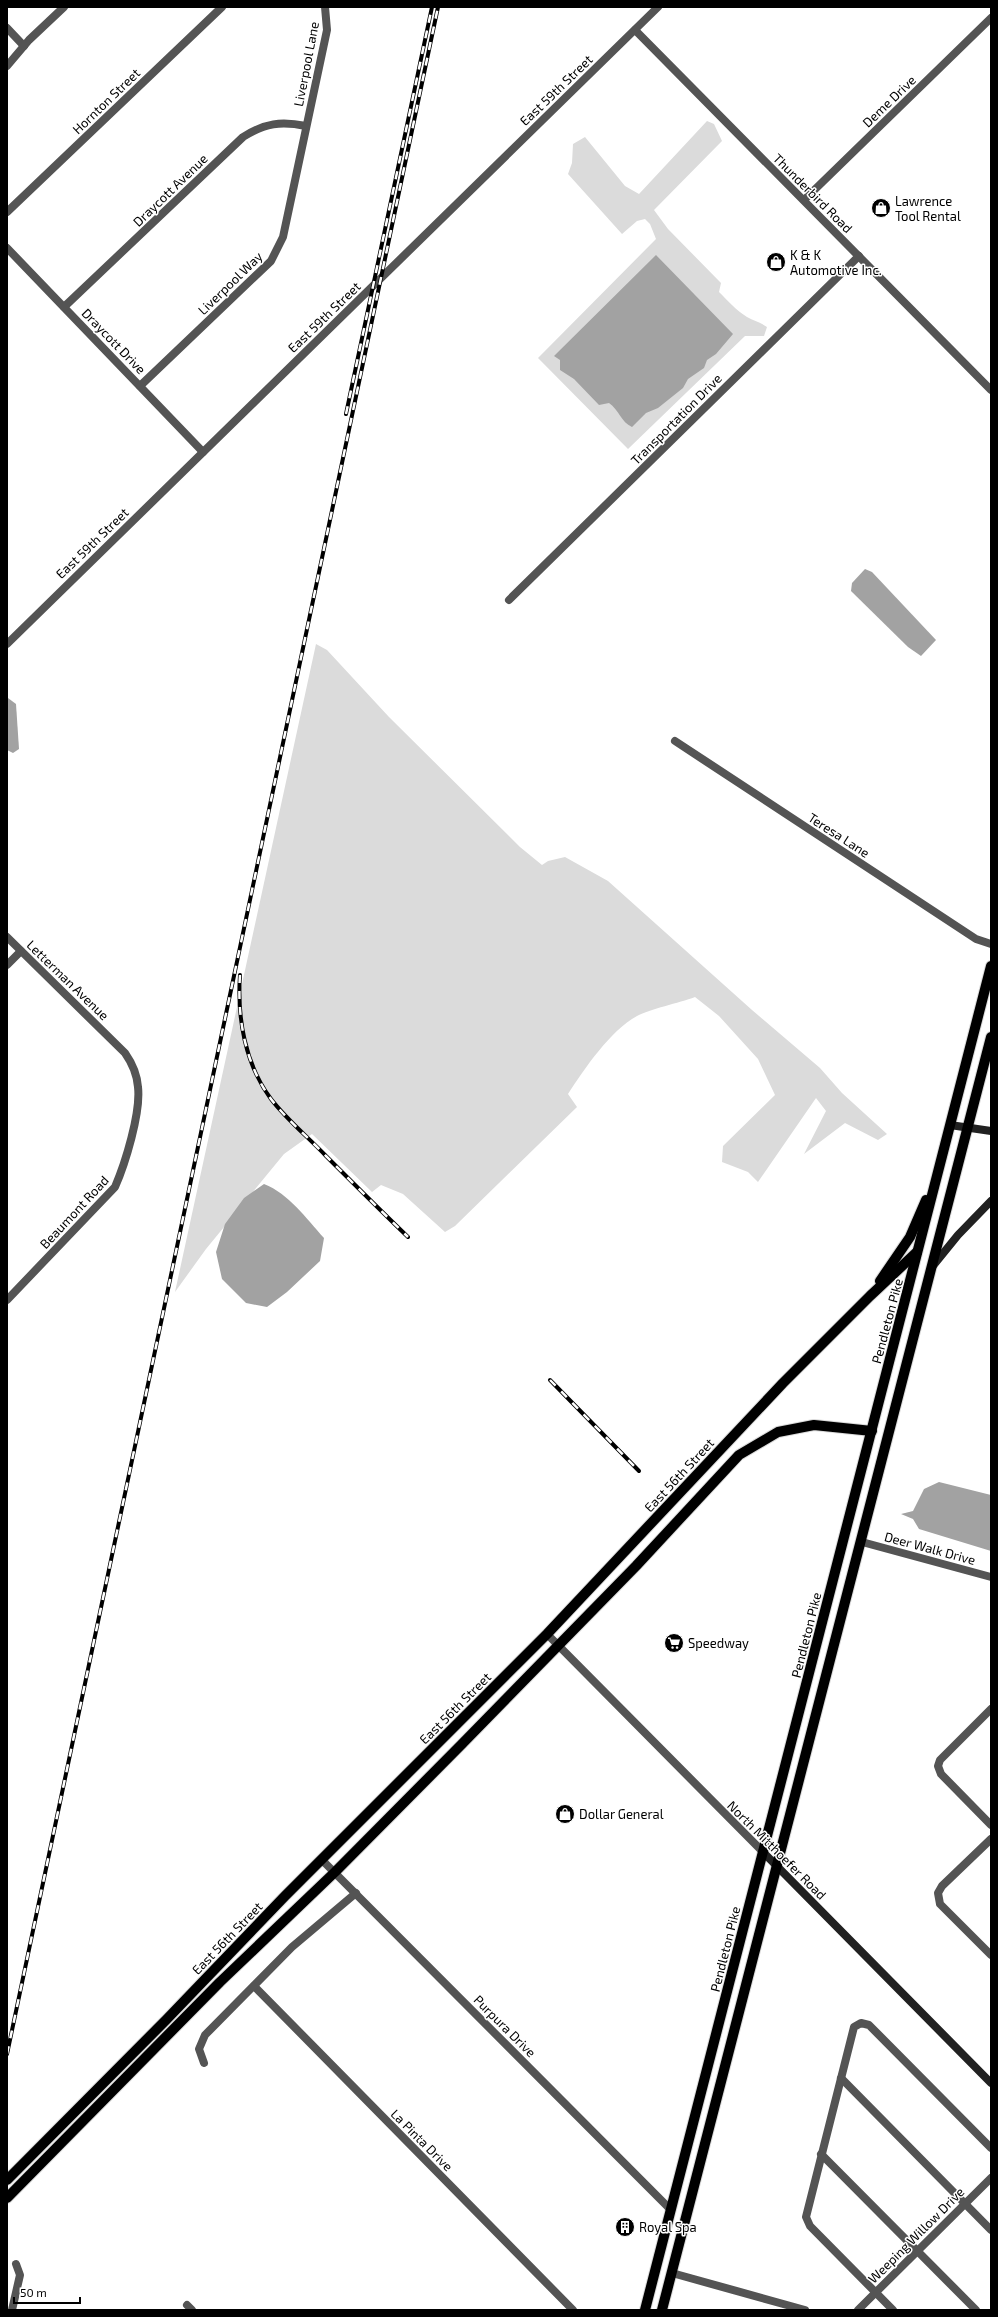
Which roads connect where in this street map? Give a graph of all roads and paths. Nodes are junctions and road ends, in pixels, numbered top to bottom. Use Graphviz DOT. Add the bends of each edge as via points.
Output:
graph roads {
  1 [pos="64,7"];
  2 [pos="222,7"];
  3 [pos="326,7"];
  4 [pos="658,7"];
  5 [pos="991,18"];
  6 [pos="7,28"];
  7 [pos="635,30"];
  8 [pos="24,46"];
  9 [pos="7,66"];
  10 [pos="306,126"];
  11 [pos="804,200"];
  12 [pos="7,212"];
  13 [pos="7,248"];
  14 [pos="859,256"];
  15 [pos="64,307"];
  16 [pos="140,386"];
  17 [pos="991,390"];
  18 [pos="203,452"];
  19 [pos="509,600"];
  20 [pos="7,644"];
  21 [pos="675,741"];
  22 [pos="7,937"];
  23 [pos="991,944"];
  24 [pos="21,951"];
  25 [pos="7,965"];
  26 [pos="991,966"];
  27 [pos="991,1037"];
  28 [pos="112,1040"];
  29 [pos="950,1125"];
  30 [pos="968,1129"];
  31 [pos="991,1131"];
  32 [pos="937,1176"];
  33 [pos="991,1201"];
  34 [pos="918,1252"];
  35 [pos="932,1267"];
  36 [pos="870,1296"];
  37 [pos="7,1300"];
  38 [pos="872,1431"];
  39 [pos="862,1542"];
  40 [pos="991,1577"];
  41 [pos="547,1634"];
  42 [pos="559,1645"];
  43 [pos="991,1709"];
  44 [pos="991,1825"];
  45 [pos="991,1839"];
  46 [pos="764,1853"];
  47 [pos="322,1860"];
  48 [pos="777,1867"];
  49 [pos="335,1872"];
  50 [pos="356,1893"];
  51 [pos="991,1955"];
  52 [pos="254,1986"];
  53 [pos="204,2063"];
  54 [pos="841,2078"];
  55 [pos="991,2083"];
  56 [pos="991,2148"];
  57 [pos="822,2154"];
  58 [pos="991,2178"];
  59 [pos="7,2180"];
  60 [pos="7,2198"];
  61 [pos="965,2203"];
  62 [pos="671,2210"];
  63 [pos="991,2230"];
  64 [pos="918,2251"];
  65 [pos="16,2264"];
  66 [pos="672,2273"];
  67 [pos="876,2292"];
  68 [pos="12,2310"];
  69 [pos="573,2310"];
  70 [pos="645,2310"];
  71 [pos="662,2310"];
  72 [pos="805,2310"];
  73 [pos="858,2310"];
  74 [pos="893,2310"];
  75 [pos="976,2310"];
  1 -- 8 [label="street"];
  2 -- 12 [label="street, Hornton Street"];
  3 -- 10 [label="street, Liverpool Lane" via="327,28"];
  4 -- 7 [label="street, East 59th Street"];
  5 -- 11 [label="street, Deme Drive"];
  6 -- 8 [label="street"];
  7 -- 11 [label="street, Thunderbird Road"];
  7 -- 18 [label="street, East 59th Street"];
  8 -- 9 [label="street"];
  10 -- 15 [label="street, Draycott Avenue" via="291,123 270,124 256,128 243,136"];
  10 -- 16 [label="street, Liverpool Way" via="283,237 275,255"];
  11 -- 14 [label="street, Thunderbird Road"];
  13 -- 15 [label="street, Draycott Drive"];
  14 -- 17 [label="street, Thunderbird Road"];
  14 -- 19 [label="street, Transportation Drive"];
  15 -- 16 [label="street, Draycott Drive"];
  16 -- 18 [label="street, Draycott Drive"];
  18 -- 20 [label="street, East 59th Street"];
  21 -- 23 [label="street, Teresa Lane" via="976,939"];
  22 -- 24 [label="street, Letterman Avenue"];
  24 -- 25 [label="street"];
  24 -- 28 [label="street, Letterman Avenue"];
  26 -- 29 [label="main road, Pendleton Pike"];
  27 -- 30 [label="main road"];
  28 -- 37 [label="street, Beaumont Road" via="129,1059 138,1086 137,1107 123,1170 112,1193"];
  29 -- 30 [label="main road"];
  29 -- 32 [label="main road, Pendleton Pike"];
  30 -- 31 [label="main road"];
  30 -- 35 [label="main road"];
  32 -- 34 [label="main road, Pendleton Pike"];
  32 -- 36 [label="main road" via="907,1242"];
  33 -- 35 [label="main road"];
  34 -- 36 [label="main road, East 56th Street"];
  34 -- 38 [label="main road, Pendleton Pike"];
  35 -- 39 [label="main road"];
  36 -- 41 [label="main road, East 56th Street" via="743,1425"];
  38 -- 42 [label="main road, East 56th Street" via="814,1425 778,1432 739,1454"];
  38 -- 46 [label="main road, Pendleton Pike"];
  39 -- 40 [label="street, Deer Walk Drive"];
  39 -- 48 [label="main road"];
  41 -- 42 [label="street, North Mitthoefer Road"];
  41 -- 47 [label="main road, East 56th Street"];
  42 -- 46 [label="street, North Mitthoefer Road"];
  42 -- 49 [label="main road, East 56th Street"];
  43 -- 44 [label="street" via="940,1760 938,1768"];
  45 -- 51 [label="street" via="942,1886 938,1893 940,1904"];
  46 -- 48 [label="main road, North Mitthoefer Road"];
  46 -- 62 [label="main road, Pendleton Pike"];
  47 -- 49 [label="street, Purpura Drive"];
  47 -- 59 [label="main road, East 56th Street"];
  48 -- 55 [label="main road, North Mitthoefer Road"];
  48 -- 66 [label="main road"];
  49 -- 50 [label="street, Purpura Drive"];
  49 -- 60 [label="main road, East 56th Street" via="220,1982"];
  50 -- 52 [label="street" via="304,1936"];
  50 -- 62 [label="street, Purpura Drive"];
  52 -- 53 [label="street" via="205,2034 199,2049"];
  52 -- 69 [label="street, La Pinta Drive"];
  54 -- 56 [label="street" via="854,2027 861,2023 867,2024"];
  54 -- 57 [label="street"];
  54 -- 61 [label="street"];
  57 -- 64 [label="street"];
  57 -- 67 [label="street" via="806,2213 807,2221"];
  58 -- 61 [label="street, Weeping Willow Drive"];
  61 -- 63 [label="street"];
  61 -- 64 [label="street, Weeping Willow Drive"];
  62 -- 70 [label="main road, Pendleton Pike"];
  64 -- 67 [label="street, Weeping Willow Drive"];
  64 -- 75 [label="street"];
  65 -- 68 [label="street" via="20,2273"];
  66 -- 71 [label="main road"];
  66 -- 72 [label="street"];
  67 -- 73 [label="street, Weeping Willow Drive"];
  67 -- 74 [label="street"];
}
